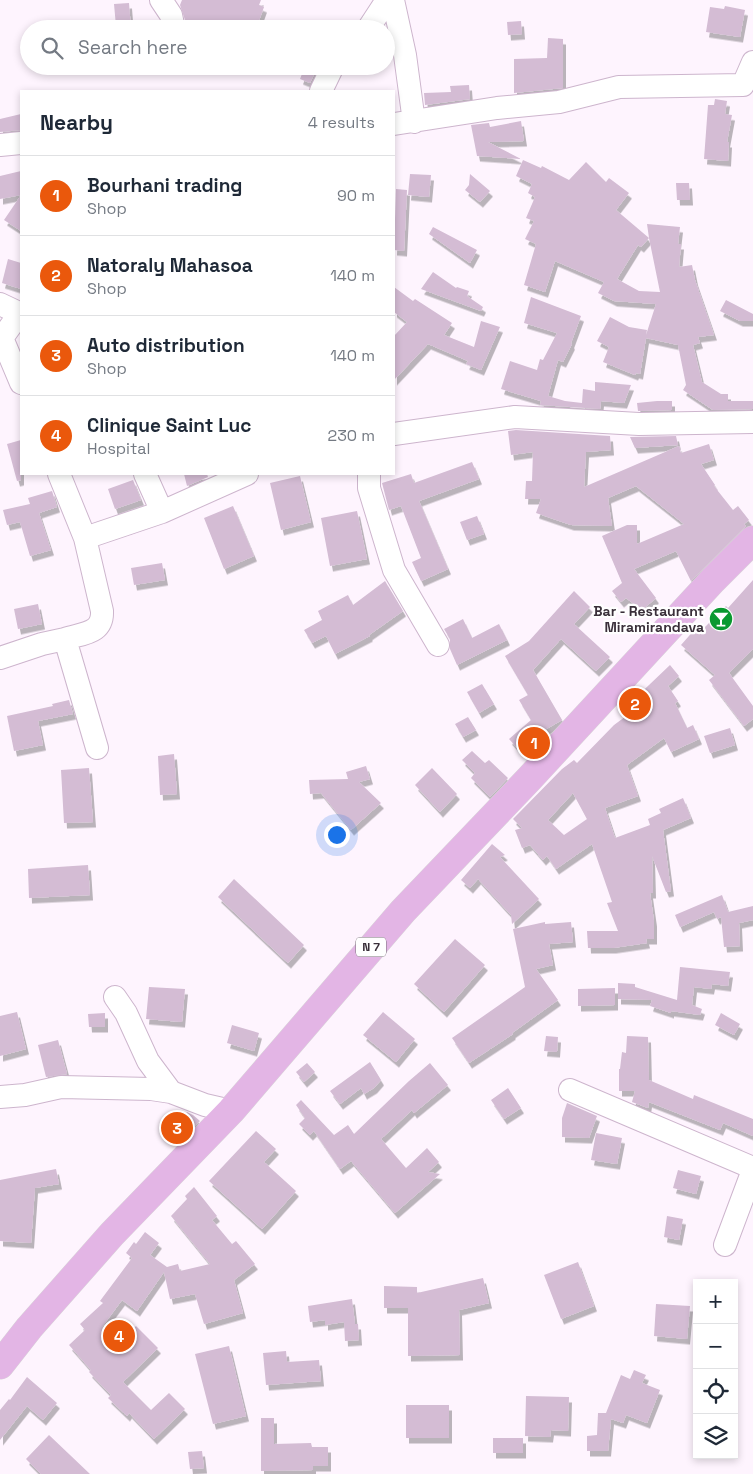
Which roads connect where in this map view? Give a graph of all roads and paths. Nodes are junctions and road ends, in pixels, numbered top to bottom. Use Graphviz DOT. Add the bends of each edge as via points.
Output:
graph roads {
  1 [pos="161,0"];
  2 [pos="387,0"];
  3 [pos="393,0"];
  4 [pos="172,20"];
  5 [pos="374,20"];
  6 [pos="753,62"];
  7 [pos="329,75"];
  8 [pos="321,90"];
  9 [pos="404,123"];
  10 [pos="20,143"];
  11 [pos="0,145"];
  12 [pos="14,311"];
  13 [pos="1,338"];
  14 [pos="20,382"];
  15 [pos="753,422"];
  16 [pos="395,434"];
  17 [pos="59,475"];
  18 [pos="145,475"];
  19 [pos="245,475"];
  20 [pos="369,475"];
  21 [pos="162,512"];
  22 [pos="85,538"];
  23 [pos="753,540"];
  24 [pos="65,639"];
  25 [pos="438,645"];
  26 [pos="0,658"];
  27 [pos="97,748"];
  28 [pos="115,997"];
  29 [pos="570,1090"];
  30 [pos="171,1092"];
  31 [pos="0,1098"];
  32 [pos="231,1111"];
  33 [pos="753,1169"];
  34 [pos="725,1245"];
  35 [pos="0,1365"];
  1 -- 4 [label="street"];
  2 -- 5 [label="street"];
  3 -- 9 [label="street" via="405,55"];
  6 -- 9 [label="street" via="742,84 619,87 559,102"];
  7 -- 8 [label="street"];
  10 -- 11 [label="street"];
  12 -- 13 [label="street"];
  13 -- 14 [label="street"];
  15 -- 16 [label="street" via="639,424 514,417"];
  17 -- 22 [label="street"];
  18 -- 21 [label="street"];
  19 -- 21 [label="street"];
  20 -- 25 [label="street" via="369,488 394,570"];
  21 -- 22 [label="street"];
  22 -- 24 [label="street" via="102,621 96,630"];
  23 -- 32 [label="main road, N 7" via="403,911"];
  24 -- 26 [label="street"];
  24 -- 27 [label="street"];
  28 -- 30 [label="street" via="148,1061"];
  29 -- 33 [label="street"];
  30 -- 31 [label="street" via="61,1087"];
  30 -- 32 [label="street"];
  32 -- 35 [label="main road, N 7" via="112,1234"];
  33 -- 34 [label="street"];
}
